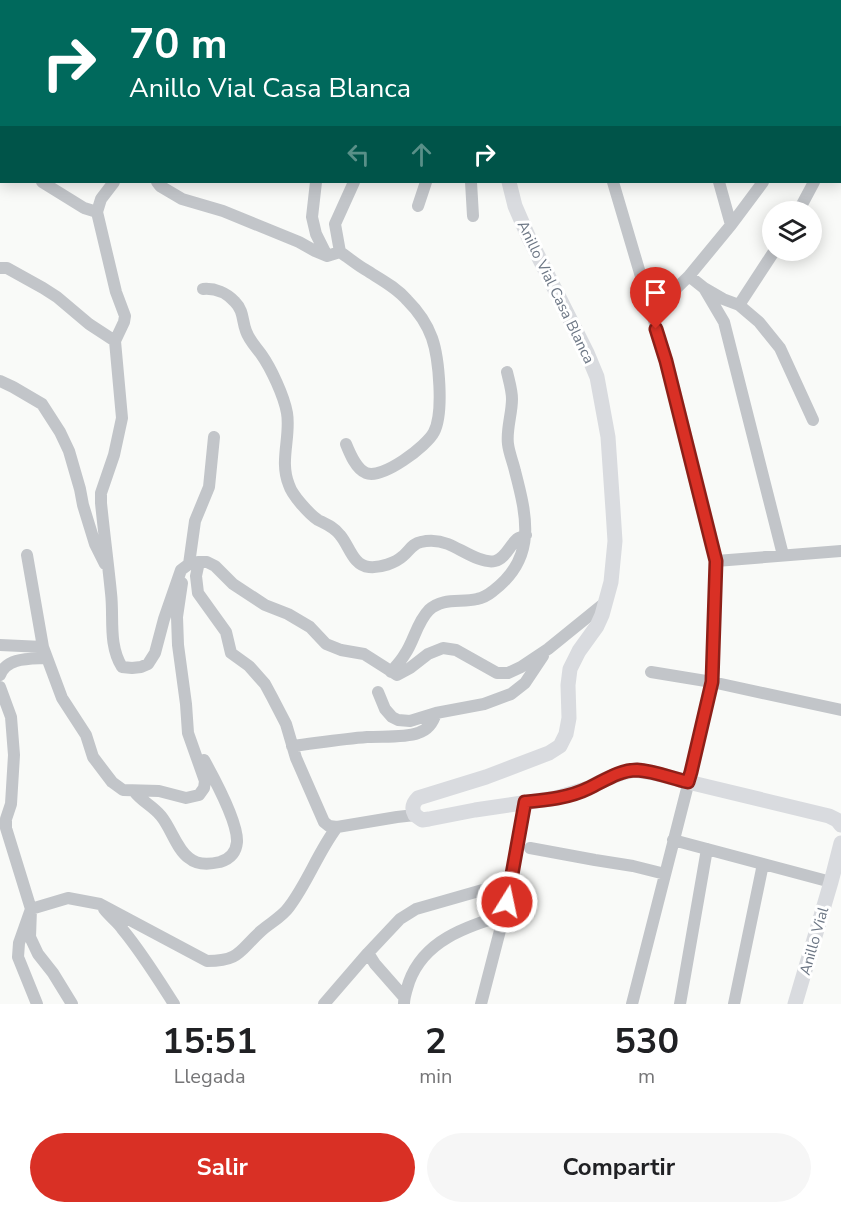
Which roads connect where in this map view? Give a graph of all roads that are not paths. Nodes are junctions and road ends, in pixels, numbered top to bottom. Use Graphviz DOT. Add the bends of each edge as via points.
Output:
graph roads {
  1 [pos="44,183"];
  2 [pos="113,183"];
  3 [pos="158,183"];
  4 [pos="316,183"];
  5 [pos="354,183"];
  6 [pos="426,183"];
  7 [pos="471,183"];
  8 [pos="613,183"];
  9 [pos="718,183"];
  10 [pos="762,183"];
  11 [pos="813,183"];
  12 [pos="512,184"];
  13 [pos="804,201"];
  14 [pos="418,206"];
  15 [pos="98,212"];
  16 [pos="473,216"];
  17 [pos="731,225"];
  18 [pos="340,252"];
  19 [pos="327,256"];
  20 [pos="768,261"];
  21 [pos="0,268"];
  22 [pos="689,276"];
  23 [pos="704,288"];
  24 [pos="202,289"];
  25 [pos="739,305"];
  26 [pos="651,313"];
  27 [pos="115,341"];
  28 [pos="507,372"];
  29 [pos="0,381"];
  30 [pos="813,420"];
  31 [pos="214,437"];
  32 [pos="346,444"];
  33 [pos="526,535"];
  34 [pos="841,551"];
  35 [pos="27,555"];
  36 [pos="783,555"];
  37 [pos="716,561"];
  38 [pos="190,565"];
  39 [pos="108,569"];
  40 [pos="606,602"];
  41 [pos="0,645"];
  42 [pos="548,649"];
  43 [pos="45,652"];
  44 [pos="391,672"];
  45 [pos="651,672"];
  46 [pos="0,675"];
  47 [pos="712,682"];
  48 [pos="0,687"];
  49 [pos="378,692"];
  50 [pos="841,710"];
  51 [pos="436,713"];
  52 [pos="292,746"];
  53 [pos="194,748"];
  54 [pos="688,782"];
  55 [pos="134,791"];
  56 [pos="525,802"];
  57 [pos="415,815"];
  58 [pos="841,825"];
  59 [pos="337,827"];
  60 [pos="673,840"];
  61 [pos="841,843"];
  62 [pos="530,848"];
  63 [pos="707,849"];
  64 [pos="763,864"];
  65 [pos="664,874"];
  66 [pos="831,882"];
  67 [pos="510,888"];
  68 [pos="100,904"];
  69 [pos="31,909"];
  70 [pos="504,915"];
  71 [pos="368,953"];
  72 [pos="404,1001"];
  73 [pos="37,1004"];
  74 [pos="72,1004"];
  75 [pos="174,1004"];
  76 [pos="324,1004"];
  77 [pos="481,1004"];
  78 [pos="632,1004"];
  79 [pos="680,1004"];
  80 [pos="734,1004"];
  81 [pos="795,1004"];
  1 -- 15 [label="street" via="84,208"];
  2 -- 15 [label="street" via="101,199"];
  3 -- 19 [label="street" via="182,199 223,211"];
  4 -- 19 [label="street" via="312,217"];
  5 -- 18 [label="street" via="335,224"];
  6 -- 14 [label="street"];
  7 -- 16 [label="street"];
  8 -- 26 [label="street"];
  9 -- 17 [label="street"];
  10 -- 17 [label="street"];
  11 -- 13 [label="street"];
  12 -- 40 [label="main road, Anillo Vial Casa Blanca" via="515,206 528,236 597,377 608,437 615,541"];
  15 -- 27 [label="street" via="125,316"];
  17 -- 22 [label="street"];
  18 -- 19 [label="street"];
  18 -- 32 [label="street" via="384,281 418,314 432,339 439,380 434,433 399,463 374,475 366,473 354,461"];
  20 -- 25 [label="street"];
  21 -- 27 [label="street" via="8,268 43,288"];
  22 -- 23 [label="street"];
  22 -- 26 [label="street"];
  23 -- 25 [label="street"];
  23 -- 36 [label="street" via="724,322"];
  24 -- 33 [label="street" via="222,292 235,302 243,315 246,332 268,364 287,410 284,467 289,487 312,516 338,532 351,555 365,567 385,565 402,557 417,543 432,541 494,561"];
  25 -- 30 [label="street" via="780,348"];
  26 -- 37 [label="street"];
  27 -- 39 [label="street" via="122,418 101,493"];
  28 -- 33 [label="street" via="512,398 508,443 521,492"];
  29 -- 39 [label="street" via="42,404 60,432 95,544"];
  31 -- 38 [label="street" via="209,487 195,520"];
  33 -- 44 [label="street" via="516,567 507,578 476,600 446,602 429,610 405,656"];
  34 -- 36 [label="street"];
  35 -- 43 [label="street"];
  36 -- 37 [label="street"];
  37 -- 47 [label="street"];
  38 -- 39 [label="street" via="148,664 132,668 122,667 117,658"];
  38 -- 44 [label="street" via="207,562 215,566 233,584 265,605 310,627 326,644 364,654"];
  38 -- 52 [label="street" via="198,593 226,632 231,653 265,684 286,724"];
  38 -- 53 [label="street" via="177,617 188,733"];
  40 -- 42 [label="street"];
  40 -- 57 [label="main road, Anillo Vial Casa Blanca" via="597,626 570,669 567,734 560,746 486,777 418,798 413,806"];
  41 -- 43 [label="street"];
  42 -- 44 [label="street" via="508,674 497,673 456,650 443,648 428,654 404,673"];
  42 -- 51 [label="street" via="525,683 511,694 484,704"];
  43 -- 46 [label="street" via="12,662"];
  43 -- 55 [label="street" via="62,698 86,735 93,757 112,782 123,790"];
  45 -- 47 [label="street"];
  47 -- 50 [label="street"];
  47 -- 54 [label="street"];
  48 -- 69 [label="street" via="11,717 14,755 6,828"];
  49 -- 51 [label="street" via="385,709 398,720 410,721"];
  51 -- 52 [label="street" via="425,730 407,736 358,737"];
  52 -- 59 [label="street" via="324,822"];
  53 -- 55 [label="street" via="205,781 199,795 186,798 159,790"];
  53 -- 55 [label="street" via="218,786 233,824 237,842 228,859 205,863 187,858 161,815"];
  54 -- 56 [label="main road" via="636,770 622,772 574,794"];
  54 -- 58 [label="main road" via="829,816"];
  54 -- 60 [label="street"];
  56 -- 57 [label="main road" via="422,820"];
  56 -- 67 [label="street"];
  57 -- 59 [label="street"];
  59 -- 68 [label="street" via="288,910 237,955 224,961 207,961"];
  60 -- 63 [label="street"];
  60 -- 65 [label="street"];
  61 -- 66 [label="main road, Anillo Vial"];
  62 -- 65 [label="street"];
  63 -- 64 [label="street"];
  63 -- 79 [label="street"];
  64 -- 66 [label="street"];
  64 -- 80 [label="street"];
  65 -- 78 [label="street"];
  66 -- 81 [label="main road, Anillo Vial"];
  67 -- 70 [label="street"];
  67 -- 71 [label="street" via="486,889 416,909 400,919"];
  68 -- 69 [label="street" via="68,897"];
  68 -- 75 [label="street" via="122,927"];
  69 -- 73 [label="street" via="18,957"];
  69 -- 74 [label="street" via="30,937"];
  70 -- 72 [label="street" via="440,941 420,961"];
  70 -- 77 [label="street"];
  71 -- 72 [label="street"];
  71 -- 76 [label="street"];
}
